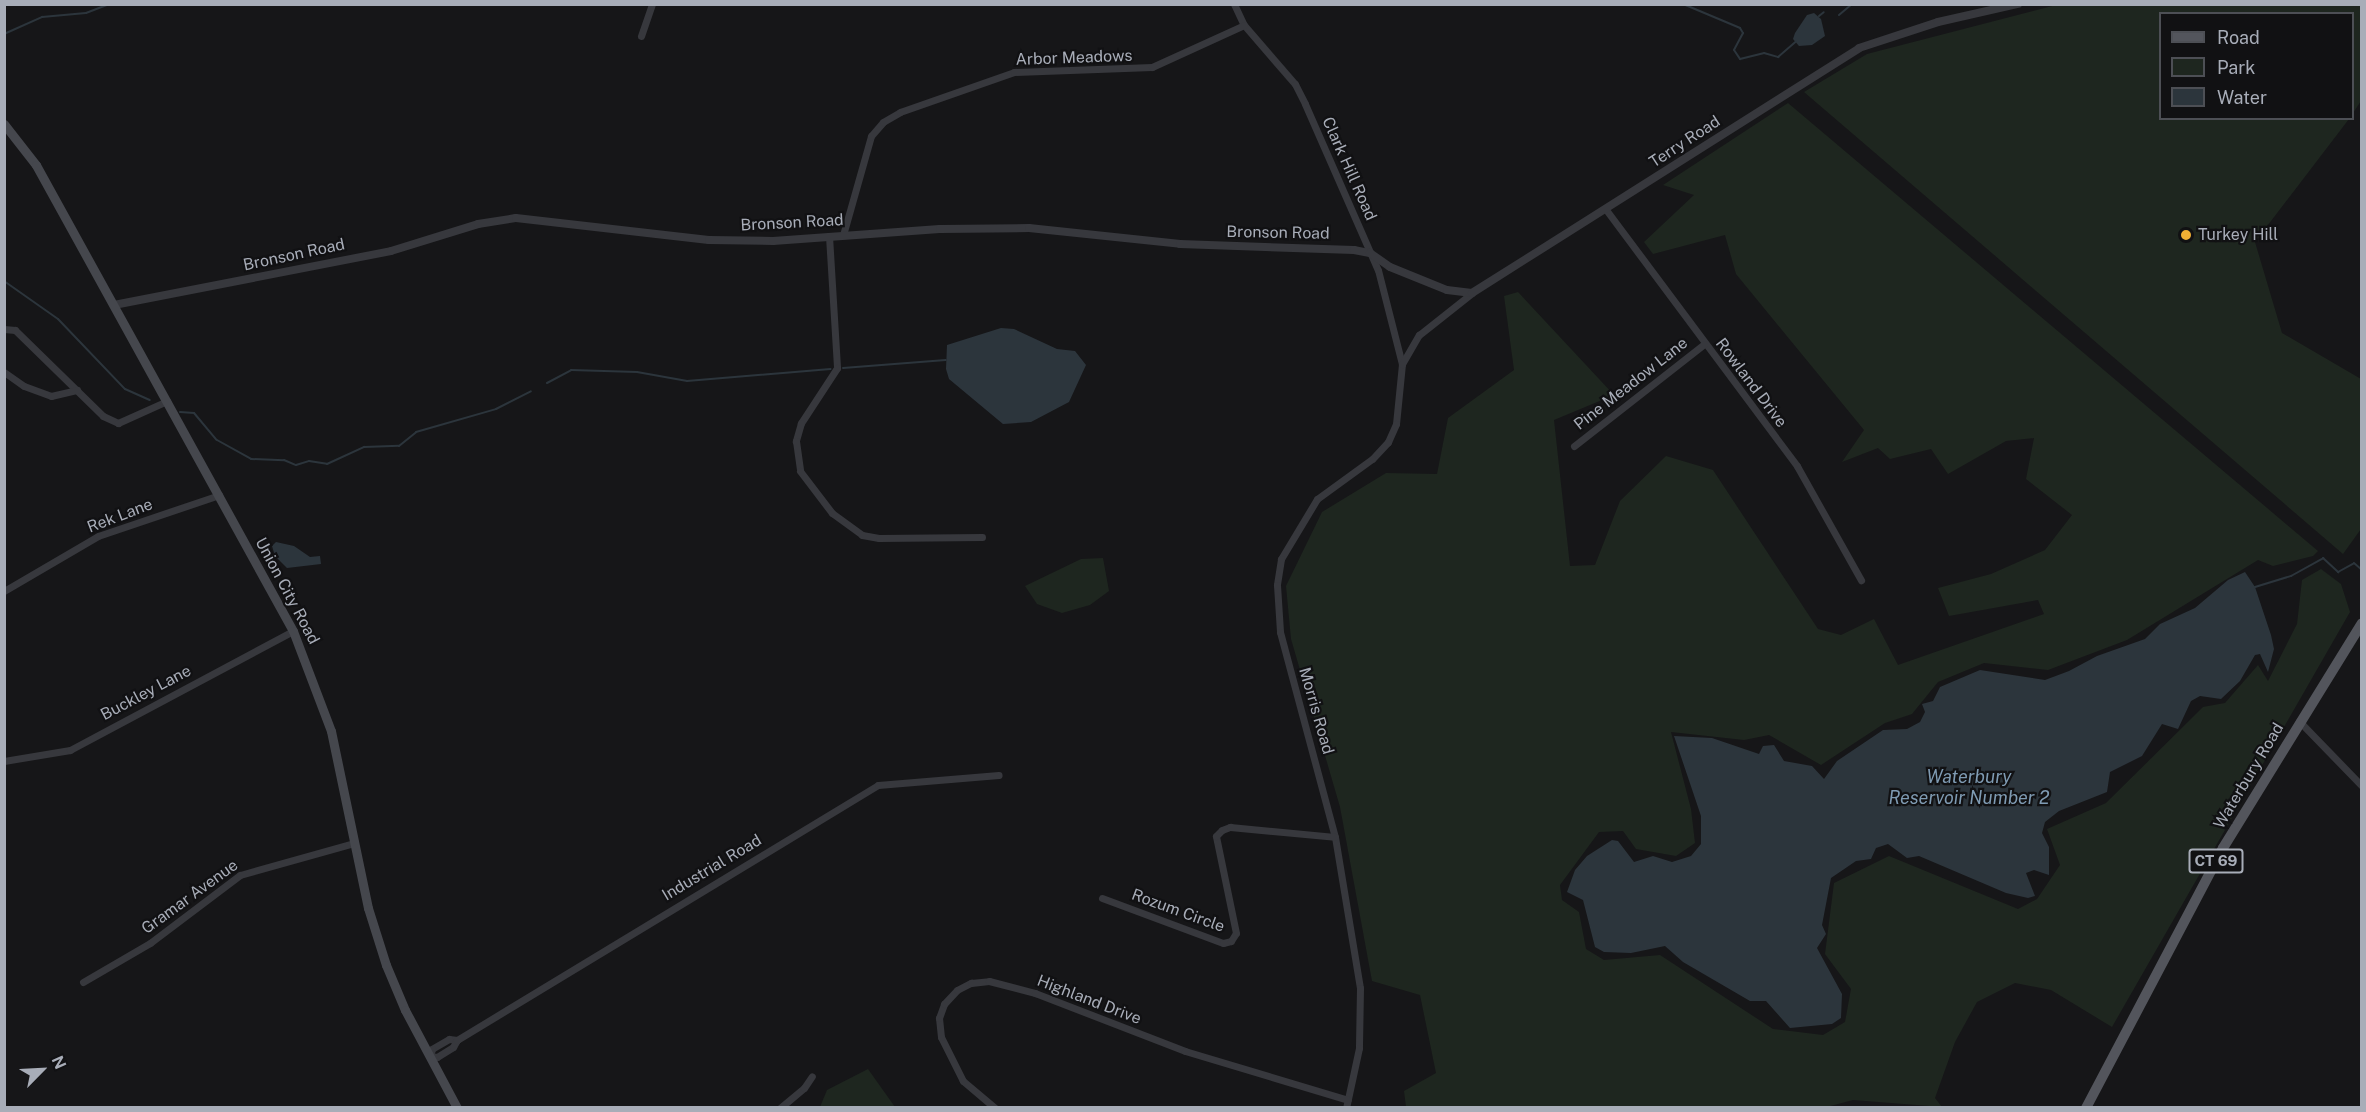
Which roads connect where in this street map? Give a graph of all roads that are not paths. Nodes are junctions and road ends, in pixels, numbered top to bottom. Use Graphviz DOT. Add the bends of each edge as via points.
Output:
graph roads {
  1 [pos="652,4"];
  2 [pos="1234,4"];
  3 [pos="2018,4"];
  4 [pos="1244,25"];
  5 [pos="641,36"];
  6 [pos="4,124"];
  7 [pos="1607,211"];
  8 [pos="843,235"];
  9 [pos="829,236"];
  10 [pos="1370,254"];
  11 [pos="1472,293"];
  12 [pos="114,305"];
  13 [pos="4,329"];
  14 [pos="1704,344"];
  15 [pos="1402,364"];
  16 [pos="4,372"];
  17 [pos="77,390"];
  18 [pos="167,401"];
  19 [pos="1574,446"];
  20 [pos="219,495"];
  21 [pos="982,537"];
  22 [pos="1861,580"];
  23 [pos="4,591"];
  24 [pos="2361,622"];
  25 [pos="293,631"];
  26 [pos="2299,721"];
  27 [pos="4,761"];
  28 [pos="999,775"];
  29 [pos="2361,786"];
  30 [pos="1335,837"];
  31 [pos="354,843"];
  32 [pos="1102,898"];
  33 [pos="83,981"];
  34 [pos="430,1056"];
  35 [pos="812,1076"];
  36 [pos="1347,1104"];
  37 [pos="458,1107"];
  38 [pos="780,1107"];
  39 [pos="995,1107"];
  40 [pos="2086,1107"];
  1 -- 5 [label="street"];
  2 -- 4 [label="street, Clark Hill Road"];
  3 -- 7 [label="street, Terry Road" via="1938,22 1859,48"];
  4 -- 8 [label="street, Arbor Meadows" via="1152,67 1014,72 900,112 883,122 871,136"];
  4 -- 10 [label="street, Clark Hill Road" via="1295,84"];
  6 -- 12 [label="main road, Union City Road" via="36,165"];
  7 -- 11 [label="street, Terry Road"];
  7 -- 14 [label="street, Rowland Drive"];
  8 -- 9 [label="street, Bronson Road"];
  8 -- 10 [label="street, Bronson Road" via="1029,228 1180,244 1285,246"];
  9 -- 12 [label="street, Bronson Road" via="773,241 709,240 505,219 391,251"];
  9 -- 21 [label="street" via="837,368 801,423 796,441 800,471 832,513 862,535"];
  10 -- 11 [label="street, Bronson Road" via="1390,267 1447,290"];
  10 -- 15 [label="street, Clark Hill Road" via="1378,270"];
  11 -- 15 [label="street, Terry Road" via="1419,335"];
  12 -- 18 [label="main road, Union City Road"];
  13 -- 17 [label="street" via="15,330"];
  14 -- 19 [label="street, Pine Meadow Lane"];
  14 -- 22 [label="street, Rowland Drive" via="1797,466"];
  15 -- 30 [label="street, Morris Road" via="1396,424 1388,442 1372,459 1317,499 1281,559 1277,585 1280,632"];
  16 -- 17 [label="street" via="24,386 51,396"];
  17 -- 18 [label="street" via="103,416 118,423"];
  18 -- 20 [label="main road, Union City Road"];
  20 -- 23 [label="street, Rek Lane" via="98,536"];
  20 -- 25 [label="main road, Union City Road"];
  24 -- 26 [label="main road, Waterbury Road / CT 69"];
  25 -- 27 [label="street, Buckley Lane" via="70,750"];
  25 -- 31 [label="main road, Union City Road" via="331,731"];
  26 -- 29 [label="street"];
  26 -- 40 [label="main road, Waterbury Road / CT 69" via="2223,848"];
  28 -- 34 [label="street, Industrial Road" via="878,784 457,1040 437,1057"];
  30 -- 32 [label="street, Rozum Circle" via="1230,827 1222,830 1216,836 1236,933 1231,941 1223,943"];
  30 -- 36 [label="street, Morris Road" via="1361,1008 1359,1048"];
  31 -- 33 [label="street, Gramar Avenue" via="240,875 150,943"];
  31 -- 34 [label="main road, Union City Road" via="368,908 393,985"];
  34 -- 37 [label="main road, Union City Road"];
  35 -- 38 [label="street" via="804,1088"];
  36 -- 39 [label="street, Highland Drive" via="1185,1051 1035,993 989,981 971,983 957,990 944,1004 939,1018 941,1037 963,1081"];
}
